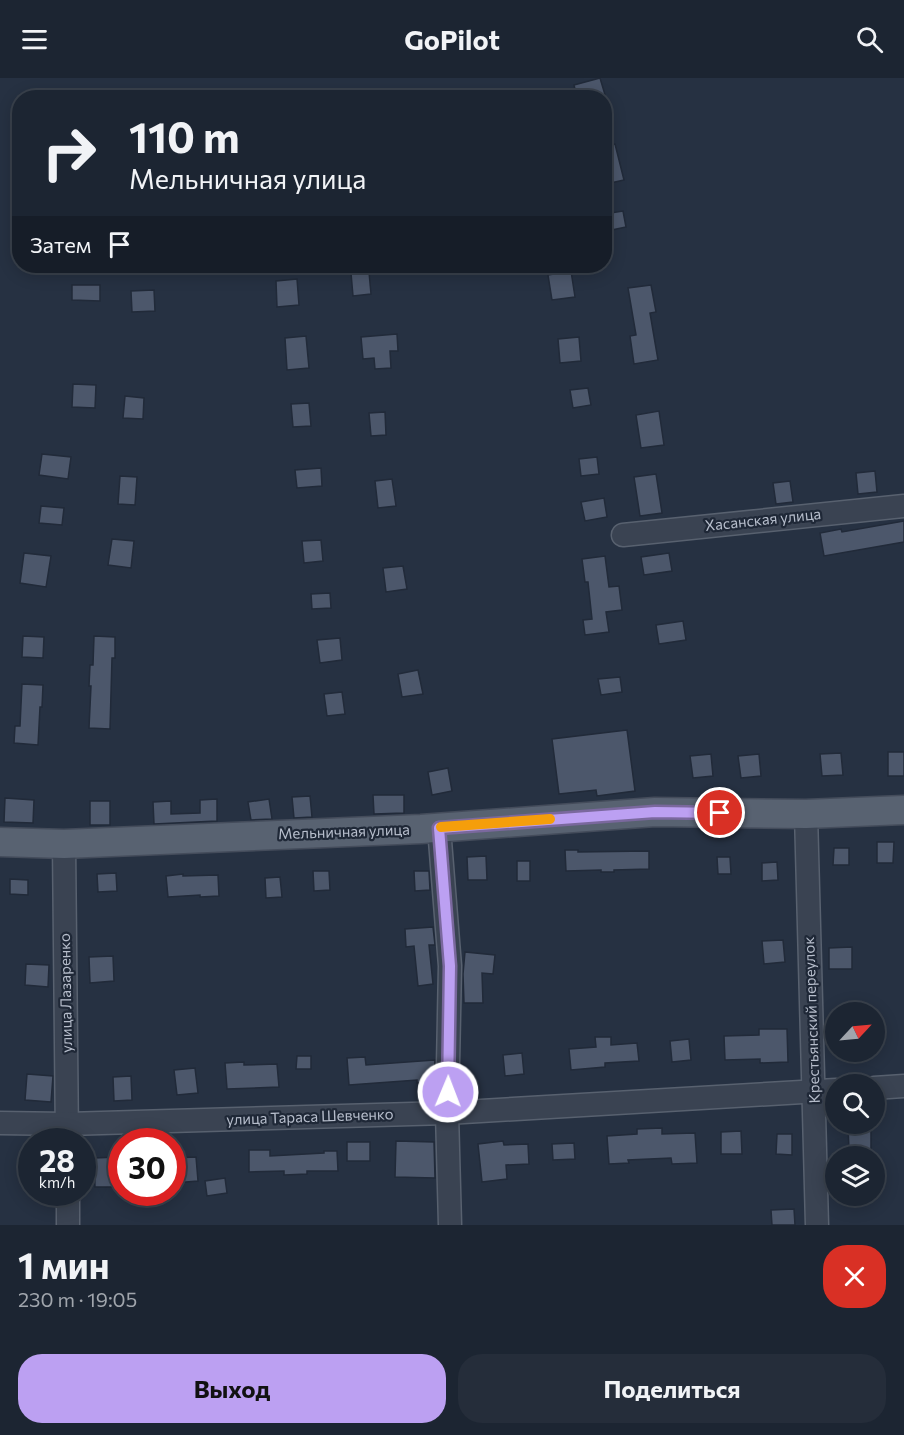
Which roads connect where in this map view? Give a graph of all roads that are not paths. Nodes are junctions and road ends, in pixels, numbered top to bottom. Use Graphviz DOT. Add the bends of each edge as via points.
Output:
graph roads {
  1 [pos="904,506"];
  2 [pos="623,535"];
  3 [pos="904,810"];
  4 [pos="806,814"];
  5 [pos="439,828"];
  6 [pos="0,842"];
  7 [pos="64,844"];
  8 [pos="904,1086"];
  9 [pos="885,1087"];
  10 [pos="825,1091"];
  11 [pos="447,1113"];
  12 [pos="0,1123"];
  13 [pos="34,1128"];
  14 [pos="67,1128"];
  15 [pos="96,1131"];
  16 [pos="68,1206"];
  17 [pos="68,1225"];
  18 [pos="450,1225"];
  19 [pos="817,1225"];
  1 -- 2 [label="street, Хасанская улица"];
  3 -- 4 [label="main road, Мельничная улица"];
  4 -- 5 [label="main road, Мельничная улица" via="655,812"];
  4 -- 10 [label="street, Крестьянский переулок"];
  5 -- 7 [label="main road, Мельничная улица"];
  5 -- 11 [label="street" via="450,966"];
  6 -- 7 [label="main road, Мельничная улица"];
  7 -- 14 [label="street, улица Лазаренко"];
  8 -- 9 [label="street"];
  10 -- 11 [label="street, улица Тараса Шевченко"];
  10 -- 19 [label="street, Крестьянский переулок"];
  11 -- 15 [label="street, улица Тараса Шевченко"];
  11 -- 18 [label="street"];
  12 -- 13 [label="street, улица Тараса Шевченко"];
  16 -- 17 [label="street"];
}
